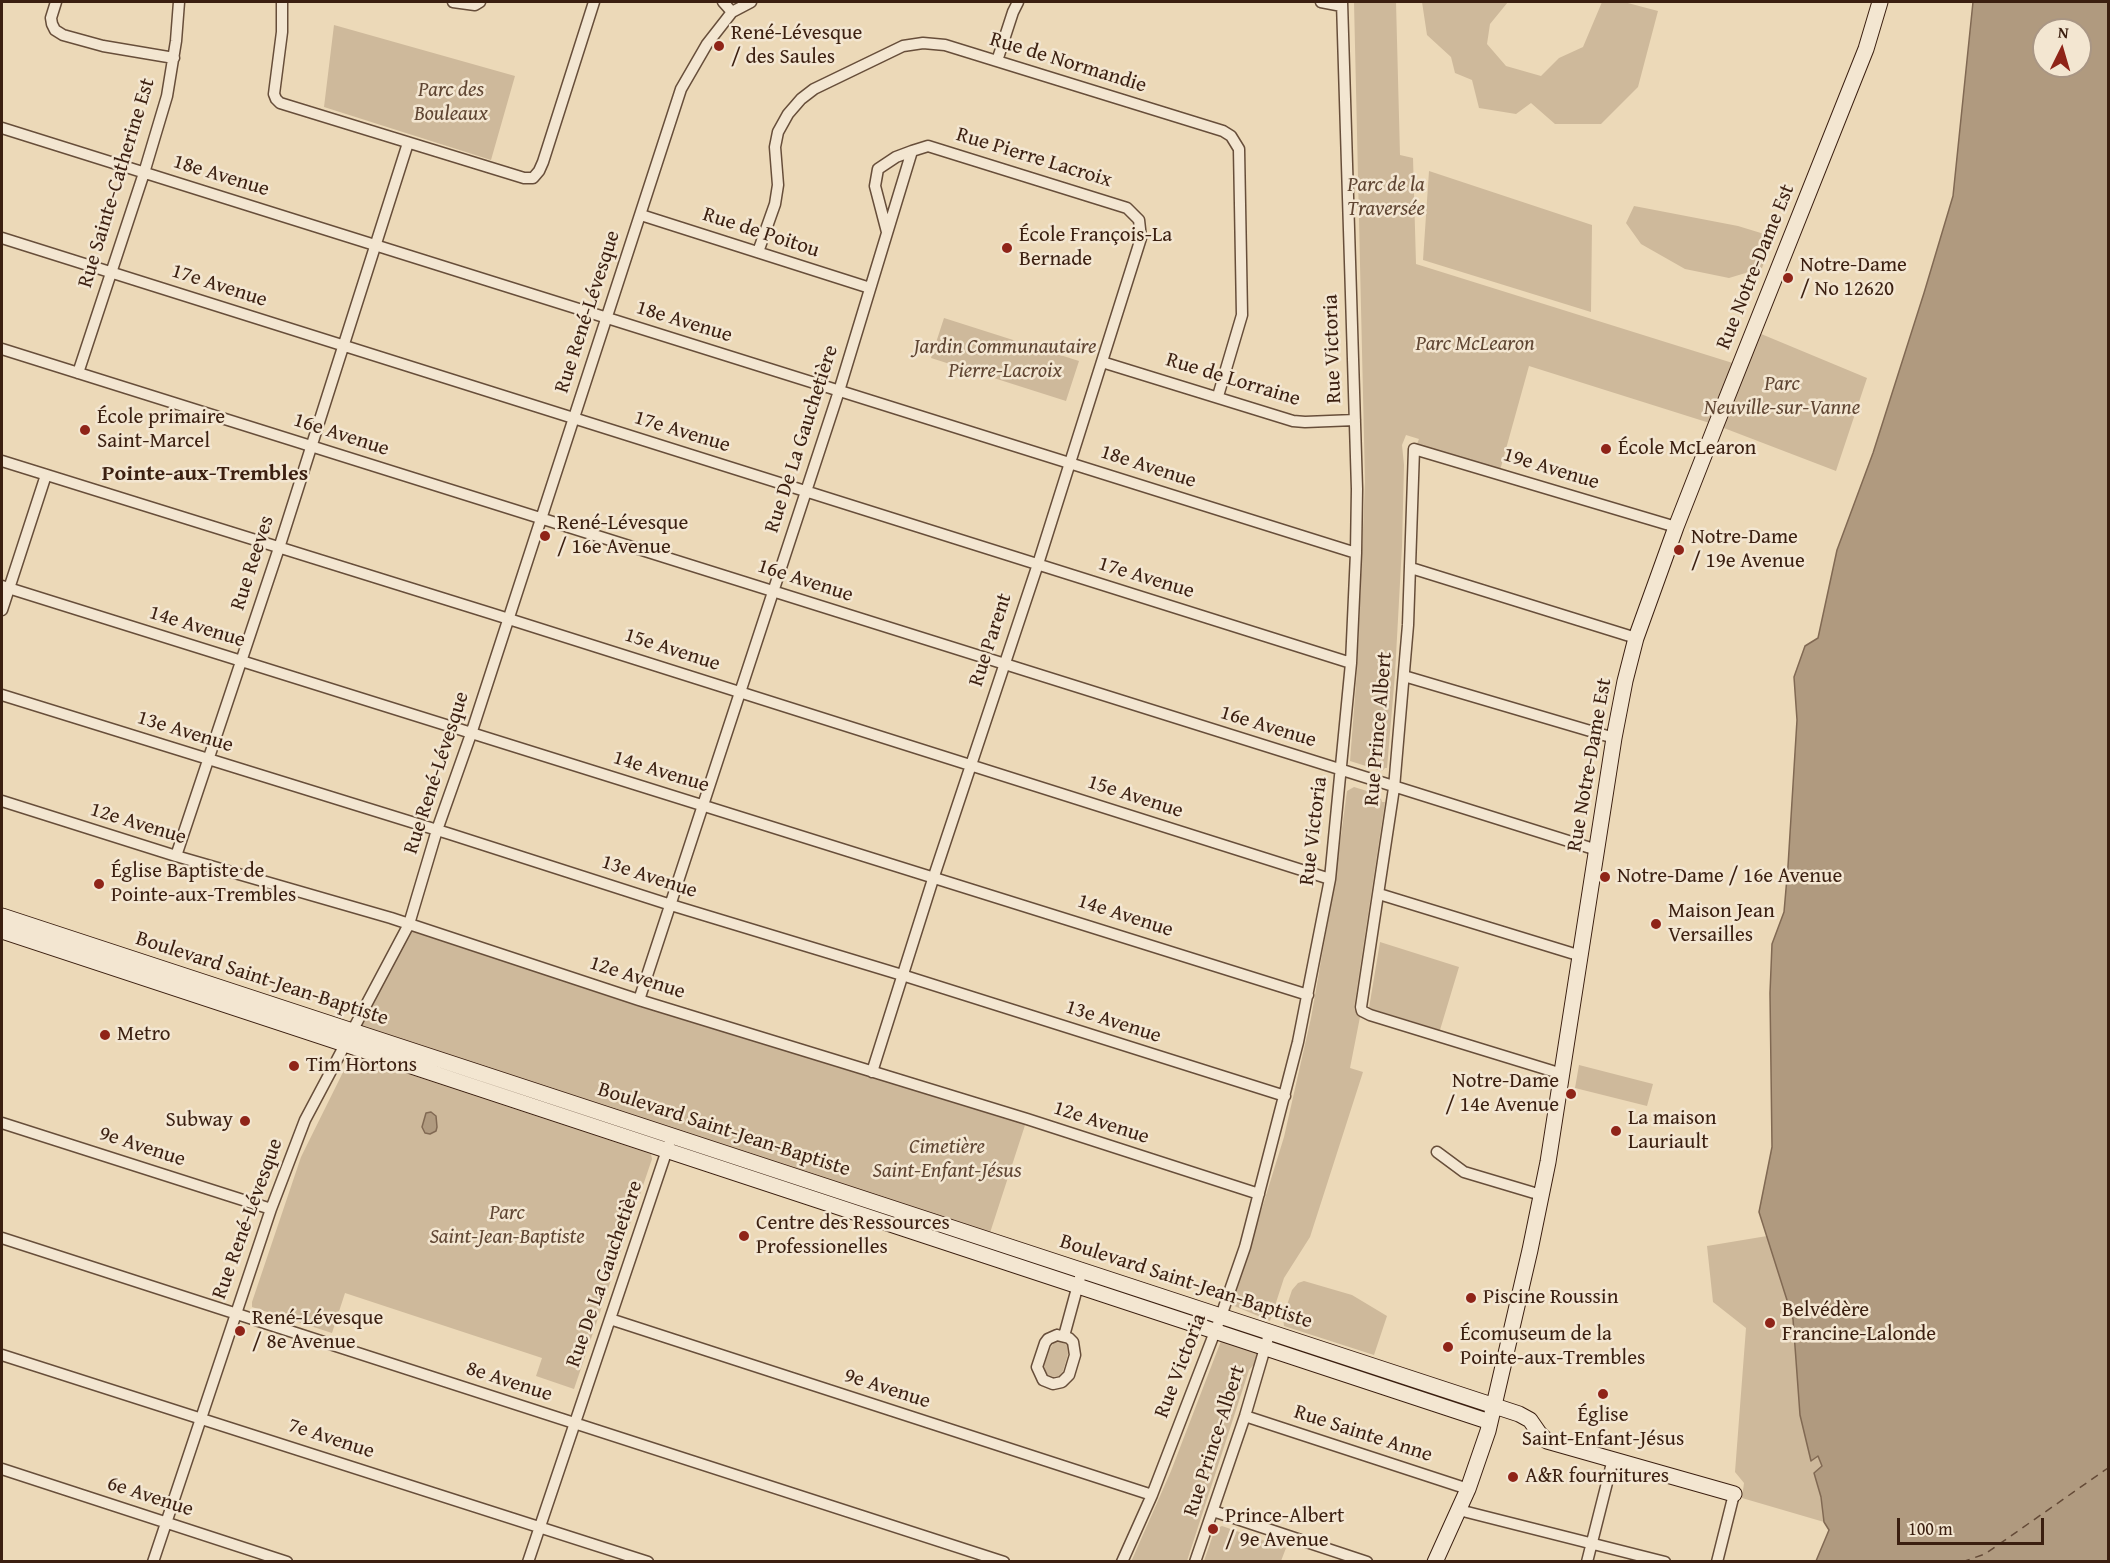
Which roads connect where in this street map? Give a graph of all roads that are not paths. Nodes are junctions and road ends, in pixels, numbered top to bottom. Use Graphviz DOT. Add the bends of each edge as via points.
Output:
graph roads {
  1 [pos="56,2"];
  2 [pos="179,2"];
  3 [pos="282,2"];
  4 [pos="453,2"];
  5 [pos="480,2"];
  6 [pos="594,2"];
  7 [pos="723,2"];
  8 [pos="751,2"];
  9 [pos="1018,2"];
  10 [pos="1321,2"];
  11 [pos="1880,2"];
  12 [pos="1342,4"];
  13 [pos="732,12"];
  14 [pos="174,57"];
  15 [pos="997,61"];
  16 [pos="2,128"];
  17 [pos="408,143"];
  18 [pos="912,151"];
  19 [pos="144,173"];
  20 [pos="641,215"];
  21 [pos="1139,220"];
  22 [pos="886,232"];
  23 [pos="2,238"];
  24 [pos="374,245"];
  25 [pos="759,252"];
  26 [pos="111,273"];
  27 [pos="870,288"];
  28 [pos="606,318"];
  29 [pos="342,346"];
  30 [pos="2,349"];
  31 [pos="1102,362"];
  32 [pos="78,373"];
  33 [pos="839,391"];
  34 [pos="1218,396"];
  35 [pos="573,418"];
  36 [pos="1355,420"];
  37 [pos="310,445"];
  38 [pos="1414,449"];
  39 [pos="2,461"];
  40 [pos="1070,463"];
  41 [pos="46,475"];
  42 [pos="806,491"];
  43 [pos="541,519"];
  44 [pos="1676,527"];
  45 [pos="279,548"];
  46 [pos="1356,553"];
  47 [pos="1038,564"];
  48 [pos="1411,568"];
  49 [pos="5,588"];
  50 [pos="772,591"];
  51 [pos="2,610"];
  52 [pos="508,619"];
  53 [pos="1636,638"];
  54 [pos="241,662"];
  55 [pos="1351,663"];
  56 [pos="1004,664"];
  57 [pos="1404,676"];
  58 [pos="741,692"];
  59 [pos="2,695"];
  60 [pos="471,734"];
  61 [pos="1614,738"];
  62 [pos="208,760"];
  63 [pos="971,765"];
  64 [pos="1341,770"];
  65 [pos="1394,788"];
  66 [pos="2,801"];
  67 [pos="704,806"];
  68 [pos="437,830"];
  69 [pos="1597,850"];
  70 [pos="176,856"];
  71 [pos="934,876"];
  72 [pos="1330,879"];
  73 [pos="1379,894"];
  74 [pos="671,905"];
  75 [pos="2,916"];
  76 [pos="409,924"];
  77 [pos="2,931"];
  78 [pos="1581,956"];
  79 [pos="902,975"];
  80 [pos="182,983"];
  81 [pos="1308,995"];
  82 [pos="639,1000"];
  83 [pos="350,1037"];
  84 [pos="872,1072"];
  85 [pos="1562,1074"];
  86 [pos="1285,1096"];
  87 [pos="2,1123"];
  88 [pos="670,1142"];
  89 [pos="1437,1152"];
  90 [pos="1259,1194"];
  91 [pos="1541,1195"];
  92 [pos="271,1209"];
  93 [pos="2,1238"];
  94 [pos="1024,1250"];
  95 [pos="1017,1265"];
  96 [pos="1082,1270"];
  97 [pos="1078,1285"];
  98 [pos="235,1314"];
  99 [pos="1221,1316"];
  100 [pos="610,1319"];
  101 [pos="1215,1330"];
  102 [pos="1270,1331"];
  103 [pos="1064,1336"];
  104 [pos="1265,1348"];
  105 [pos="2,1355"];
  106 [pos="1368,1364"];
  107 [pos="1362,1380"];
  108 [pos="1492,1414"];
  109 [pos="1245,1416"];
  110 [pos="201,1417"];
  111 [pos="575,1424"];
  112 [pos="1613,1459"];
  113 [pos="2,1469"];
  114 [pos="1468,1489"];
  115 [pos="1734,1494"];
  116 [pos="1152,1495"];
  117 [pos="1459,1510"];
  118 [pos="1213,1511"];
  119 [pos="166,1522"];
  120 [pos="540,1527"];
  121 [pos="1592,1543"];
  122 [pos="153,1562"];
  123 [pos="287,1562"];
  124 [pos="528,1562"];
  125 [pos="648,1562"];
  126 [pos="1004,1562"];
  127 [pos="1122,1562"];
  128 [pos="1195,1562"];
  129 [pos="1367,1562"];
  130 [pos="1435,1562"];
  131 [pos="1587,1562"];
  132 [pos="1665,1562"];
  133 [pos="1717,1562"];
  1 -- 14 [label="street" via="52,24 63,35 103,46"];
  2 -- 14 [label="street, Rue Sainte-Catherine Est"];
  3 -- 17 [label="street" via="276,99 286,106"];
  4 -- 5 [label="street"];
  6 -- 17 [label="street" via="543,162 533,178"];
  7 -- 13 [label="street"];
  8 -- 13 [label="street, Rue René-Lévesque"];
  9 -- 15 [label="street"];
  10 -- 12 [label="street"];
  11 -- 44 [label="main road, Rue Notre-Dame Est" via="1866,49"];
  12 -- 36 [label="street, Rue Victoria"];
  13 -- 20 [label="street, Rue René-Lévesque" via="707,44 681,89"];
  14 -- 19 [label="street, Rue Sainte-Catherine Est"];
  15 -- 25 [label="street, Rue de Normandie" via="945,45 903,46 801,99 778,132 775,204"];
  15 -- 34 [label="street, Rue de Normandie" via="1222,132 1237,142 1242,315"];
  16 -- 19 [label="street, 18e Avenue"];
  17 -- 24 [label="street, Rue Reeves"];
  18 -- 21 [label="street, Rue Pierre Lacroix" via="928,146 946,151 1117,204"];
  18 -- 22 [label="street, Rue De La Gauchetière"];
  18 -- 22 [label="street, Rue De La Gauchetière" via="878,169 875,186"];
  19 -- 24 [label="street, 18e Avenue"];
  19 -- 26 [label="street, Rue Sainte-Catherine Est"];
  20 -- 25 [label="street, Rue de Poitou"];
  20 -- 28 [label="street, Rue René-Lévesque"];
  21 -- 31 [label="street, Rue Parent" via="1138,250"];
  22 -- 27 [label="street, Rue De La Gauchetière"];
  23 -- 26 [label="street, 17e Avenue"];
  24 -- 28 [label="street, 18e Avenue"];
  24 -- 29 [label="street, Rue Reeves"];
  25 -- 27 [label="street, Rue de Poitou"];
  26 -- 29 [label="street, 17e Avenue"];
  26 -- 32 [label="street, Rue Sainte-Catherine Est"];
  27 -- 33 [label="street, Rue De La Gauchetière"];
  28 -- 33 [label="street, 18e Avenue"];
  28 -- 35 [label="street, Rue René-Lévesque"];
  29 -- 35 [label="street, 17e Avenue"];
  29 -- 37 [label="street, Rue Reeves"];
  30 -- 32 [label="street, 16e Avenue"];
  31 -- 34 [label="street, Rue de Lorraine"];
  31 -- 40 [label="street, Rue Parent"];
  32 -- 37 [label="street, 16e Avenue"];
  33 -- 40 [label="street, 18e Avenue"];
  33 -- 42 [label="street, Rue De La Gauchetière"];
  34 -- 36 [label="street, Rue de Lorraine" via="1293,421"];
  35 -- 42 [label="street, 17e Avenue"];
  35 -- 43 [label="street, Rue René-Lévesque"];
  36 -- 46 [label="street, Rue Victoria"];
  37 -- 43 [label="street, 16e Avenue"];
  37 -- 45 [label="street, Rue Reeves"];
  38 -- 44 [label="street, 19e Avenue"];
  38 -- 48 [label="street, Rue Prince Albert"];
  39 -- 41 [label="street, 15e Avenue"];
  40 -- 46 [label="street, 18e Avenue"];
  40 -- 47 [label="street, Rue Parent"];
  41 -- 45 [label="street, 15e Avenue"];
  41 -- 49 [label="street"];
  42 -- 47 [label="street, 17e Avenue"];
  42 -- 50 [label="street, Rue De La Gauchetière"];
  43 -- 50 [label="street, 16e Avenue"];
  43 -- 52 [label="street, Rue René-Lévesque"];
  44 -- 53 [label="main road, Rue Notre-Dame Est"];
  45 -- 52 [label="street, 15e Avenue"];
  45 -- 54 [label="street, Rue Reeves"];
  46 -- 55 [label="street, Rue Victoria"];
  47 -- 55 [label="street, 17e Avenue"];
  47 -- 56 [label="street, Rue Parent"];
  48 -- 53 [label="street"];
  48 -- 57 [label="street, Rue Prince Albert"];
  49 -- 51 [label="street"];
  49 -- 54 [label="street, 14e Avenue"];
  50 -- 56 [label="street, 16e Avenue"];
  50 -- 58 [label="street, Rue De La Gauchetière"];
  52 -- 58 [label="street, 15e Avenue"];
  52 -- 60 [label="street, Rue René-Lévesque"];
  53 -- 61 [label="main road, Rue Notre-Dame Est"];
  54 -- 60 [label="street, 14e Avenue"];
  54 -- 62 [label="street, Rue Reeves"];
  55 -- 64 [label="street, Rue Victoria"];
  56 -- 63 [label="street, Rue Parent"];
  56 -- 64 [label="street, 16e Avenue"];
  57 -- 61 [label="street"];
  57 -- 65 [label="street, Rue Prince Albert"];
  58 -- 63 [label="street, 15e Avenue"];
  58 -- 67 [label="street, Rue De La Gauchetière"];
  59 -- 62 [label="street, 13e Avenue"];
  60 -- 67 [label="street, 14e Avenue"];
  60 -- 68 [label="street, Rue René-Lévesque"];
  61 -- 69 [label="main road, Rue Notre-Dame Est"];
  62 -- 68 [label="street, 13e Avenue"];
  62 -- 70 [label="street, Rue Reeves"];
  63 -- 71 [label="street, Rue Parent"];
  63 -- 72 [label="street, 15e Avenue"];
  64 -- 65 [label="street, 16e Avenue"];
  64 -- 72 [label="street, Rue Victoria"];
  65 -- 69 [label="street, 16e Avenue"];
  65 -- 73 [label="street, Rue Prince Albert"];
  66 -- 70 [label="street, 12e Avenue"];
  67 -- 71 [label="street, 14e Avenue"];
  67 -- 74 [label="street, Rue De La Gauchetière"];
  68 -- 74 [label="street, 13e Avenue"];
  68 -- 76 [label="street, Rue René-Lévesque"];
  69 -- 78 [label="main road, Rue Notre-Dame Est"];
  70 -- 76 [label="street, 12e Avenue"];
  71 -- 79 [label="street, Rue Parent"];
  71 -- 81 [label="street, 14e Avenue"];
  72 -- 81 [label="street, Rue Victoria"];
  73 -- 78 [label="street"];
  73 -- 85 [label="street, Rue Prince Albert" via="1362,1011"];
  74 -- 79 [label="street, 13e Avenue"];
  74 -- 82 [label="street, Rue De La Gauchetière"];
  75 -- 80 [label="main road, Boulevard Saint-Jean-Baptiste"];
  76 -- 82 [label="street, 12e Avenue"];
  76 -- 83 [label="street, Rue René-Lévesque"];
  77 -- 80 [label="main road, Boulevard Saint-Jean-Baptiste"];
  78 -- 85 [label="main road, Rue Notre-Dame Est"];
  79 -- 84 [label="street, Rue Parent"];
  79 -- 86 [label="street, 13e Avenue"];
  80 -- 83 [label="main road, Boulevard Saint-Jean-Baptiste"];
  81 -- 86 [label="street, Rue Victoria"];
  82 -- 84 [label="street, 12e Avenue"];
  83 -- 88 [label="main road, Boulevard Saint-Jean-Baptiste"];
  83 -- 92 [label="street, Rue René-Lévesque" via="305,1120"];
  84 -- 90 [label="street, 12e Avenue"];
  85 -- 91 [label="main road, Rue Notre-Dame Est"];
  86 -- 90 [label="street, Rue Victoria"];
  87 -- 92 [label="street, 9e Avenue"];
  88 -- 94 [label="main road, Boulevard Saint-Jean-Baptiste"];
  88 -- 95 [label="main road, Boulevard Saint-Jean-Baptiste"];
  88 -- 100 [label="street, Rue De La Gauchetière"];
  89 -- 91 [label="street" via="1464,1172"];
  90 -- 99 [label="street, Rue Victoria"];
  91 -- 108 [label="main road, Rue Notre-Dame Est"];
  92 -- 98 [label="street, Rue René-Lévesque"];
  93 -- 98 [label="street, 8e Avenue"];
  94 -- 95 [label="main road"];
  94 -- 96 [label="main road, Boulevard Saint-Jean-Baptiste"];
  95 -- 97 [label="main road, Boulevard Saint-Jean-Baptiste"];
  96 -- 97 [label="street"];
  96 -- 99 [label="main road, Boulevard Saint-Jean-Baptiste"];
  97 -- 101 [label="main road, Boulevard Saint-Jean-Baptiste"];
  97 -- 103 [label="street"];
  98 -- 110 [label="street, Rue René-Lévesque"];
  98 -- 111 [label="street, 8e Avenue"];
  99 -- 101 [label="street, Rue Victoria"];
  99 -- 102 [label="main road, Boulevard Saint-Jean-Baptiste"];
  100 -- 111 [label="street, Rue De La Gauchetière"];
  100 -- 116 [label="street, 9e Avenue"];
  101 -- 104 [label="main road, Boulevard Saint-Jean-Baptiste"];
  101 -- 116 [label="street, Rue Victoria"];
  102 -- 104 [label="street, Rue Prince-Albert"];
  102 -- 106 [label="main road, Boulevard Saint-Jean-Baptiste"];
  103 -- 103 [label="street" via="1048,1339 1043,1346 1038,1372 1047,1383 1062,1382 1071,1371 1076,1350"];
  104 -- 107 [label="main road, Boulevard Saint-Jean-Baptiste"];
  104 -- 109 [label="street, Rue Prince-Albert"];
  105 -- 110 [label="street, 7e Avenue"];
  106 -- 107 [label="main road"];
  106 -- 108 [label="main road, Boulevard Saint-Jean-Baptiste"];
  107 -- 108 [label="main road, Boulevard Saint-Jean-Baptiste"];
  108 -- 112 [label="main road, Boulevard Saint-Jean-Baptiste" via="1519,1414 1530,1420 1547,1441"];
  108 -- 114 [label="main road, Rue Notre-Dame Est"];
  109 -- 114 [label="street, Rue Sainte Anne"];
  109 -- 118 [label="street, Rue Prince-Albert"];
  110 -- 119 [label="street, Rue René-Lévesque"];
  110 -- 120 [label="street, 7e Avenue"];
  111 -- 120 [label="street, Rue De La Gauchetière"];
  111 -- 126 [label="street, 8e Avenue"];
  112 -- 115 [label="main road, Boulevard Saint-Jean-Baptiste"];
  112 -- 121 [label="street"];
  113 -- 119 [label="street, 6e Avenue"];
  114 -- 117 [label="main road, Rue Notre-Dame Est"];
  115 -- 133 [label="street"];
  116 -- 127 [label="street, Rue Victoria"];
  117 -- 121 [label="street"];
  117 -- 130 [label="main road, Rue Notre-Dame Est"];
  118 -- 128 [label="street, Rue Prince-Albert"];
  118 -- 129 [label="street"];
  119 -- 122 [label="street, Rue René-Lévesque"];
  119 -- 123 [label="street, 6e Avenue"];
  120 -- 124 [label="street, Rue De La Gauchetière"];
  120 -- 125 [label="street, 7e Avenue"];
  121 -- 131 [label="street"];
  121 -- 132 [label="street"];
}
